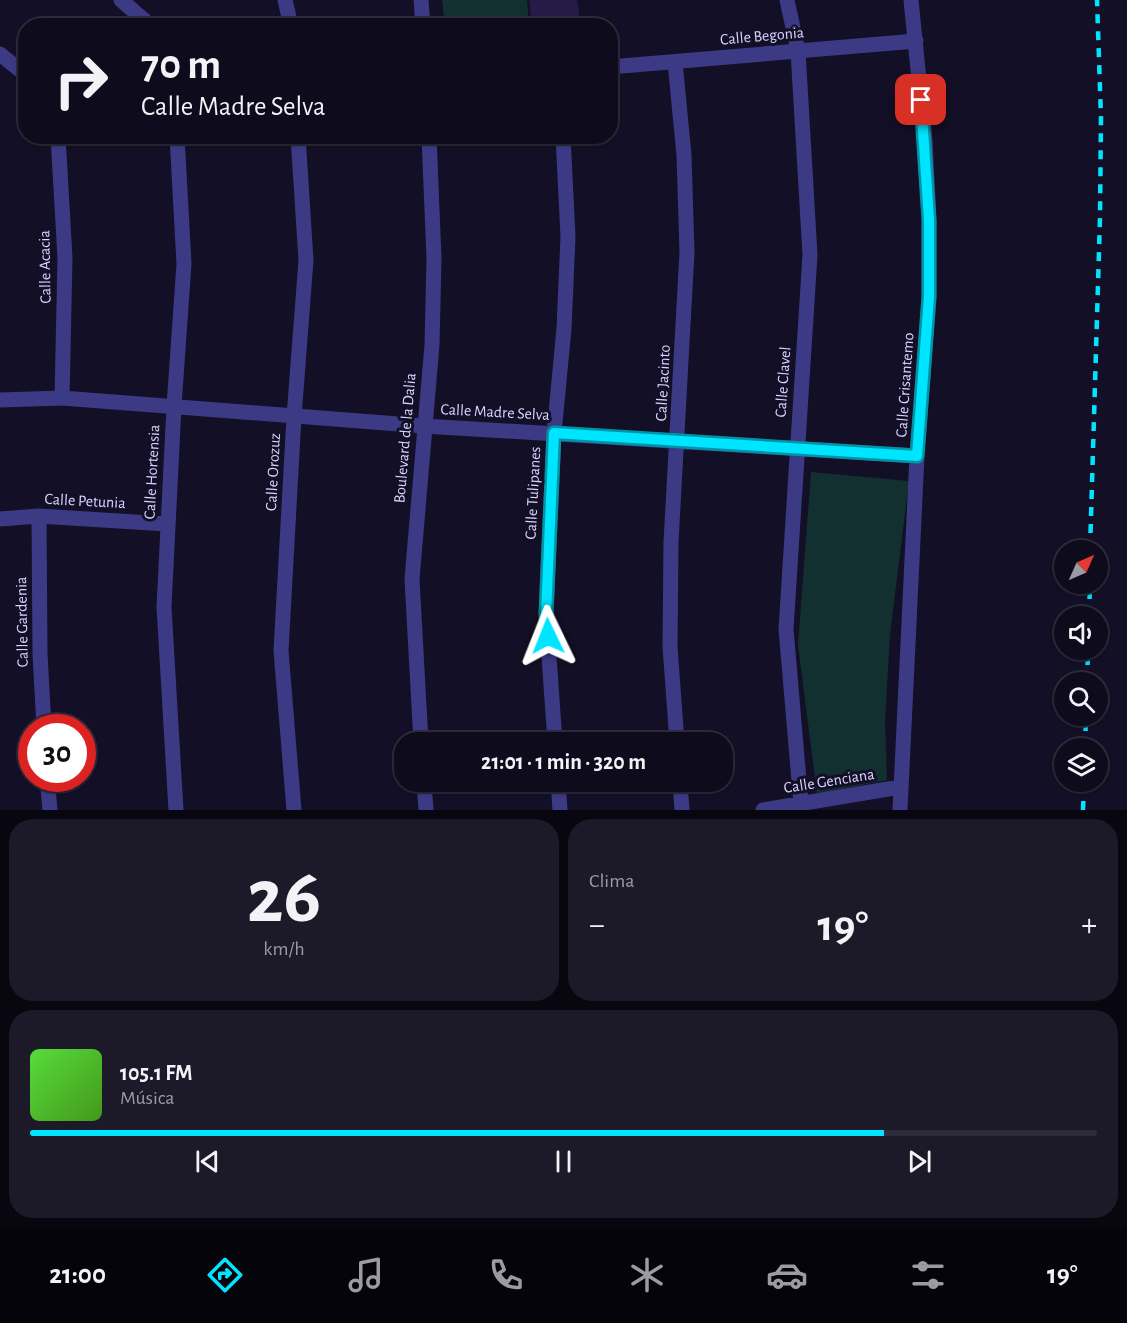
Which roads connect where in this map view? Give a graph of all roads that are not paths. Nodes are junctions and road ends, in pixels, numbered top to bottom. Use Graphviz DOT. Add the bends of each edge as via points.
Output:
graph roads {
  1 [pos="121,0"];
  2 [pos="285,0"];
  3 [pos="421,0"];
  4 [pos="787,0"];
  5 [pos="911,0"];
  6 [pos="142,18"];
  7 [pos="289,18"];
  8 [pos="422,18"];
  9 [pos="916,41"];
  10 [pos="798,51"];
  11 [pos="0,54"];
  12 [pos="675,62"];
  13 [pos="618,66"];
  14 [pos="18,69"];
  15 [pos="58,144"];
  16 [pos="177,144"];
  17 [pos="299,144"];
  18 [pos="429,144"];
  19 [pos="563,144"];
  20 [pos="63,398"];
  21 [pos="0,400"];
  22 [pos="174,406"];
  23 [pos="294,417"];
  24 [pos="424,426"];
  25 [pos="554,433"];
  26 [pos="678,441"];
  27 [pos="796,449"];
  28 [pos="917,456"];
  29 [pos="39,516"];
  30 [pos="0,519"];
  31 [pos="167,524"];
  32 [pos="43,714"];
  33 [pos="420,732"];
  34 [pos="554,732"];
  35 [pos="676,732"];
  36 [pos="900,788"];
  37 [pos="48,792"];
  38 [pos="425,792"];
  39 [pos="559,792"];
  40 [pos="681,792"];
  41 [pos="801,804"];
  42 [pos="50,810"];
  43 [pos="176,810"];
  44 [pos="294,810"];
  45 [pos="426,810"];
  46 [pos="560,810"];
  47 [pos="682,810"];
  48 [pos="763,810"];
  49 [pos="900,810"];
  1 -- 6 [label="street"];
  2 -- 7 [label="street"];
  3 -- 8 [label="street"];
  4 -- 10 [label="street, Calle Clavel"];
  5 -- 9 [label="street, Calle Crisantemo"];
  9 -- 10 [label="street, Calle Begonia"];
  9 -- 28 [label="street, Calle Crisantemo" via="929,220 929,297"];
  10 -- 12 [label="street, Calle Begonia"];
  10 -- 27 [label="street, Calle Clavel" via="810,255"];
  11 -- 14 [label="street"];
  12 -- 13 [label="street, Calle Begonia"];
  12 -- 26 [label="street, Calle Jacinto" via="684,155 687,252"];
  15 -- 20 [label="street, Calle Acacia" via="65,258"];
  16 -- 22 [label="street, Calle Hortensia" via="184,264"];
  17 -- 23 [label="street, Calle Orozuz" via="306,260"];
  18 -- 24 [label="street, Boulevard de la Dalia" via="434,259 432,345"];
  19 -- 25 [label="street, Calle Tulipanes" via="568,237"];
  20 -- 21 [label="street, Calle Madre Selva"];
  20 -- 22 [label="street, Calle Madre Selva"];
  22 -- 23 [label="street, Calle Madre Selva"];
  22 -- 31 [label="street, Calle Hortensia"];
  23 -- 24 [label="street, Calle Madre Selva"];
  23 -- 44 [label="street, Calle Orozuz" via="281,651"];
  24 -- 25 [label="street, Calle Madre Selva"];
  24 -- 33 [label="street, Boulevard de la Dalia" via="412,579"];
  25 -- 26 [label="street, Calle Madre Selva"];
  25 -- 34 [label="street, Calle Tulipanes" via="546,614"];
  26 -- 27 [label="street, Calle Madre Selva"];
  26 -- 35 [label="street, Calle Jacinto" via="671,542 670,647"];
  27 -- 28 [label="street, Calle Madre Selva"];
  27 -- 41 [label="street, Calle Clavel" via="786,629"];
  28 -- 36 [label="street, Calle Crisantemo"];
  29 -- 30 [label="street, Calle Petunia"];
  29 -- 31 [label="street, Calle Petunia"];
  29 -- 32 [label="street, Calle Gardenia"];
  31 -- 43 [label="street, Calle Hortensia" via="164,607"];
  36 -- 41 [label="street, Calle Genciana"];
  36 -- 49 [label="street, Calle Crisantemo"];
  37 -- 42 [label="street"];
  38 -- 45 [label="street"];
  39 -- 46 [label="street"];
  40 -- 47 [label="street"];
  41 -- 48 [label="street, Calle Genciana"];
}
